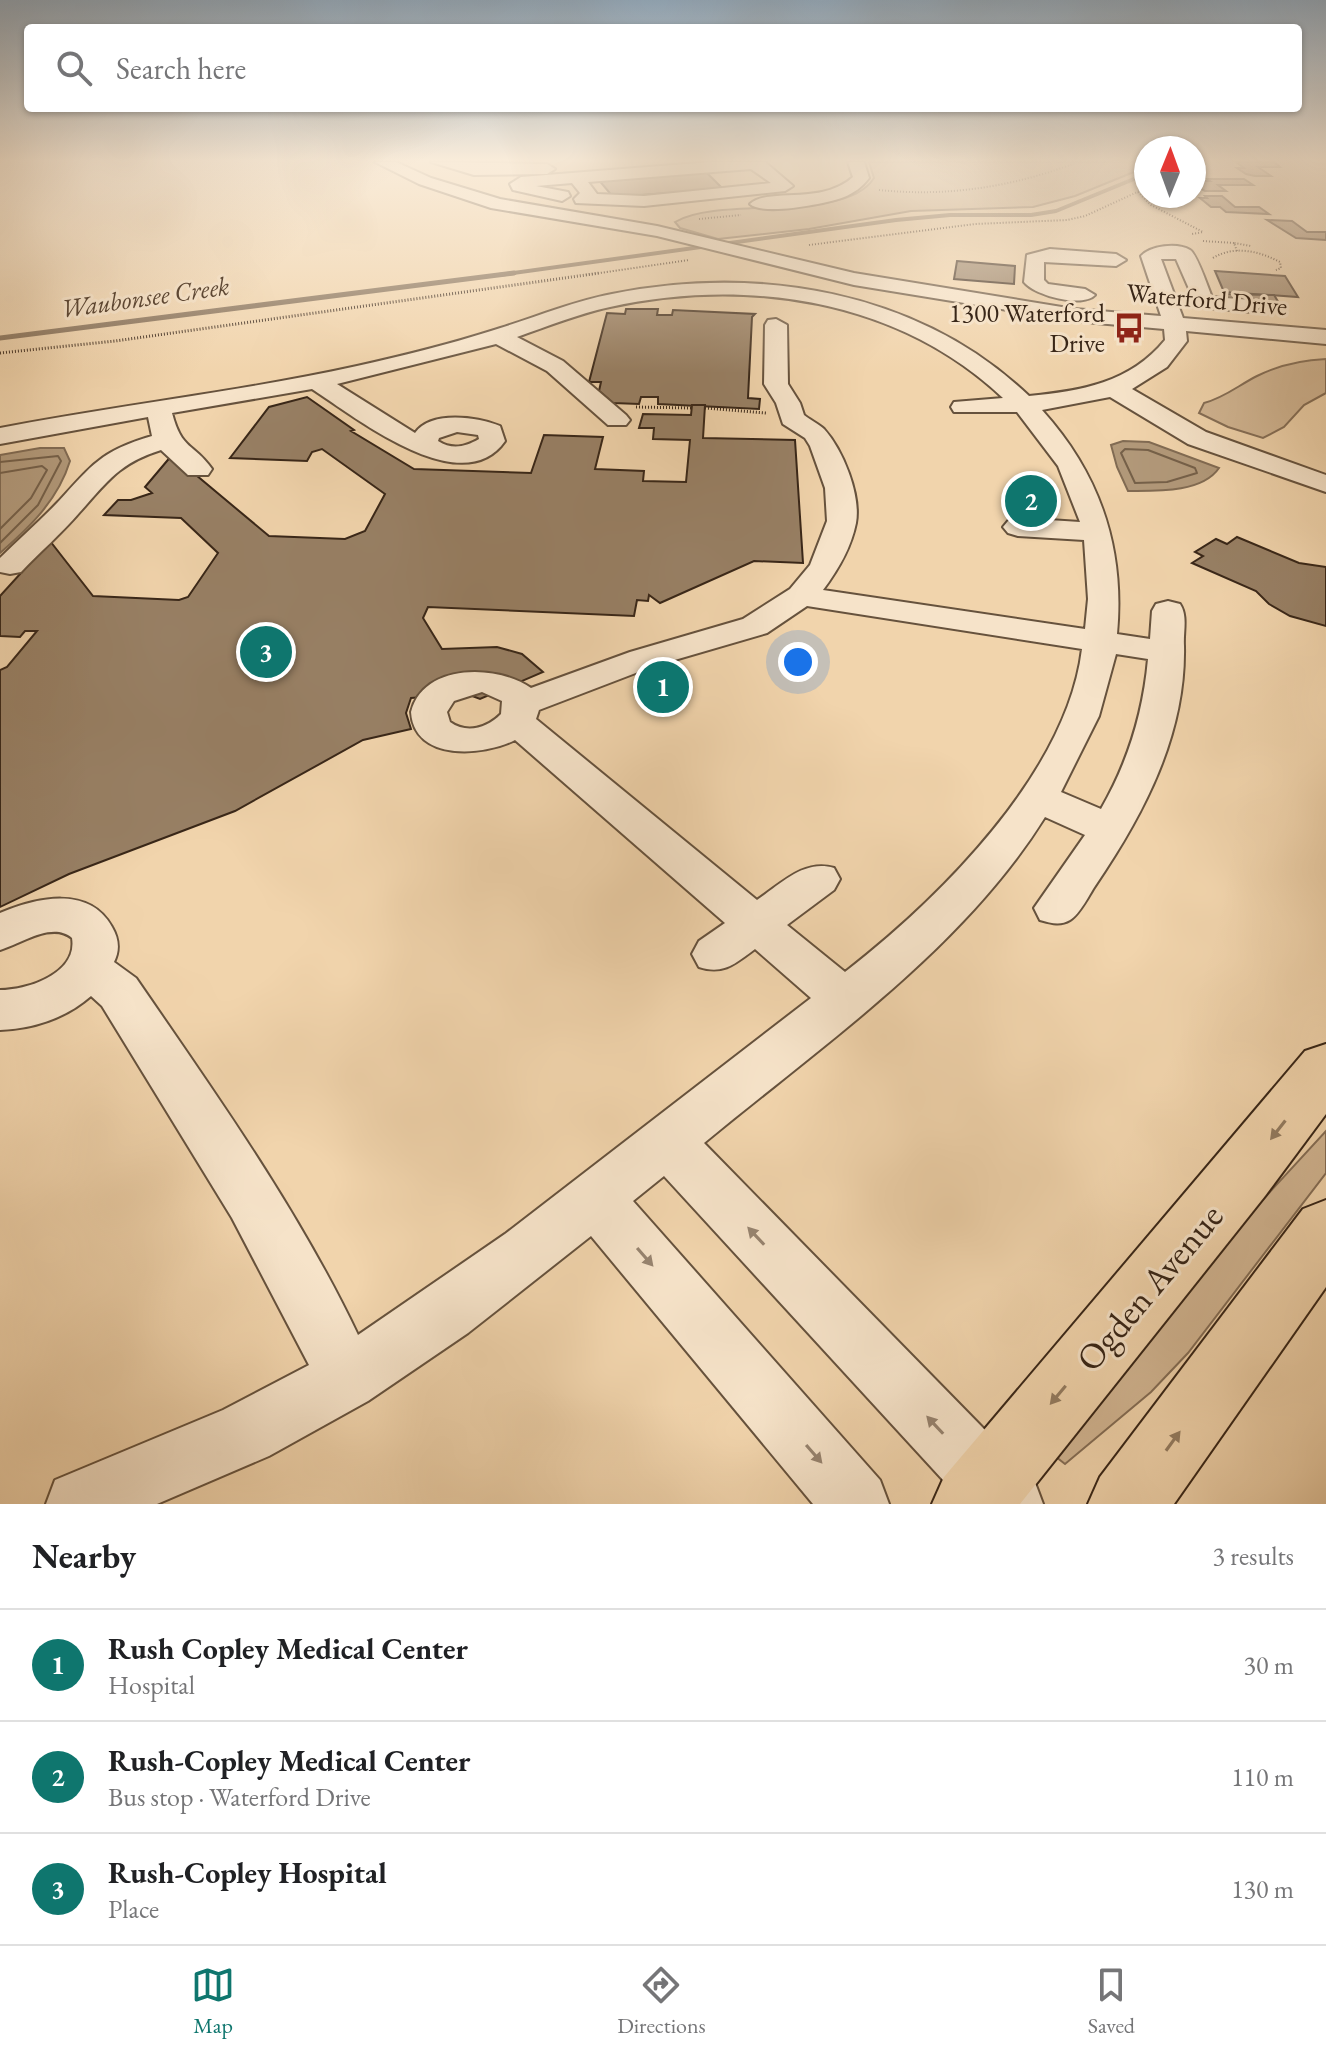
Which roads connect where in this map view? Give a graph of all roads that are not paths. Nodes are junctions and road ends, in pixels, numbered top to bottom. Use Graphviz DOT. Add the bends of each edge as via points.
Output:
graph roads {
  1 [pos="661,232"];
  2 [pos="1116,260"];
  3 [pos="1100,296"];
  4 [pos="1138,299"];
  5 [pos="1167,300"];
  6 [pos="1204,303"];
  7 [pos="1275,308"];
  8 [pos="776,325"];
  9 [pos="1175,326"];
  10 [pos="499,336"];
  11 [pos="1326,337"];
  12 [pos="940,338"];
  13 [pos="906,345"];
  14 [pos="317,382"];
  15 [pos="1113,388"];
  16 [pos="1024,403"];
  17 [pos="963,407"];
  18 [pos="159,410"];
  19 [pos="613,416"];
  20 [pos="113,417"];
  21 [pos="0,436"];
  22 [pos="166,440"];
  23 [pos="424,443"];
  24 [pos="126,454"];
  25 [pos="198,469"];
  26 [pos="1326,484"];
  27 [pos="1018,527"];
  28 [pos="1097,532"];
  29 [pos="10,565"];
  30 [pos="801,596"];
  31 [pos="1168,611"];
  32 [pos="1102,642"];
  33 [pos="1167,652"];
  34 [pos="1039,799"];
  35 [pos="1109,829"];
  36 [pos="819,879"];
  37 [pos="1056,908"];
  38 [pos="756,923"];
  39 [pos="0,933"];
  40 [pos="715,954"];
  41 [pos="88,968"];
  42 [pos="844,999"];
  43 [pos="0,1010"];
  44 [pos="1326,1069"];
  45 [pos="666,1141"];
  46 [pos="594,1198"];
  47 [pos="1326,1232"];
  48 [pos="346,1379"];
  49 [pos="990,1497"];
  50 [pos="79,1504"];
  51 [pos="856,1504"];
  52 [pos="1127,1504"];
  1 -- 9 [label="street, Waterford Drive" via="949,297"];
  2 -- 3 [label="street" via="1050,255 1034,259 1034,282 1042,289"];
  4 -- 5 [label="street"];
  5 -- 6 [label="street"];
  5 -- 6 [label="street" via="1150,256 1162,252 1184,254"];
  5 -- 9 [label="street"];
  6 -- 7 [label="street"];
  8 -- 30 [label="street" via="776,384 792,419 814,433 839,488 842,521 825,567"];
  9 -- 11 [label="street, Waterford Drive"];
  9 -- 15 [label="street" via="1176,341 1165,357 1139,378"];
  10 -- 12 [label="street" via="609,301 716,290 833,300 887,314"];
  10 -- 14 [label="street"];
  10 -- 19 [label="street" via="555,366"];
  12 -- 13 [label="street"];
  12 -- 16 [label="street"];
  14 -- 18 [label="street"];
  14 -- 23 [label="street" via="408,440"];
  15 -- 16 [label="street"];
  15 -- 26 [label="street" via="1197,438"];
  16 -- 17 [label="street"];
  16 -- 28 [label="street" via="1066,458"];
  18 -- 20 [label="street"];
  18 -- 22 [label="street"];
  20 -- 21 [label="street"];
  20 -- 24 [label="street" via="118,446"];
  22 -- 24 [label="street"];
  22 -- 25 [label="street"];
  24 -- 29 [label="street" via="98,472"];
  27 -- 28 [label="street"];
  28 -- 32 [label="street" via="1105,581"];
  30 -- 32 [label="street"];
  30 -- 38 [label="street" via="755,626 642,659 520,713"];
  31 -- 33 [label="street"];
  32 -- 33 [label="street"];
  32 -- 34 [label="street" via="1076,730"];
  33 -- 35 [label="street" via="1158,719 1134,784"];
  34 -- 35 [label="street"];
  34 -- 42 [label="street" via="944,913"];
  35 -- 37 [label="street"];
  36 -- 38 [label="street"];
  38 -- 40 [label="street"];
  38 -- 42 [label="street"];
  39 -- 41 [label="street" via="34,918 74,917 95,937"];
  41 -- 43 [label="street" via="37,1005"];
  41 -- 48 [label="street" via="119,992 142,1027 287,1258"];
  42 -- 45 [label="street"];
  44 -- 49 [label="main road, Ogden Avenue, one-way"];
  45 -- 46 [label="street"];
  49 -- 45 [label="street, one-way"];
  46 -- 48 [label="street" via="447,1312"];
  46 -- 51 [label="street, one-way"];
  52 -- 47 [label="main road, one-way"];
  48 -- 50 [label="street" via="246,1433"];
}
